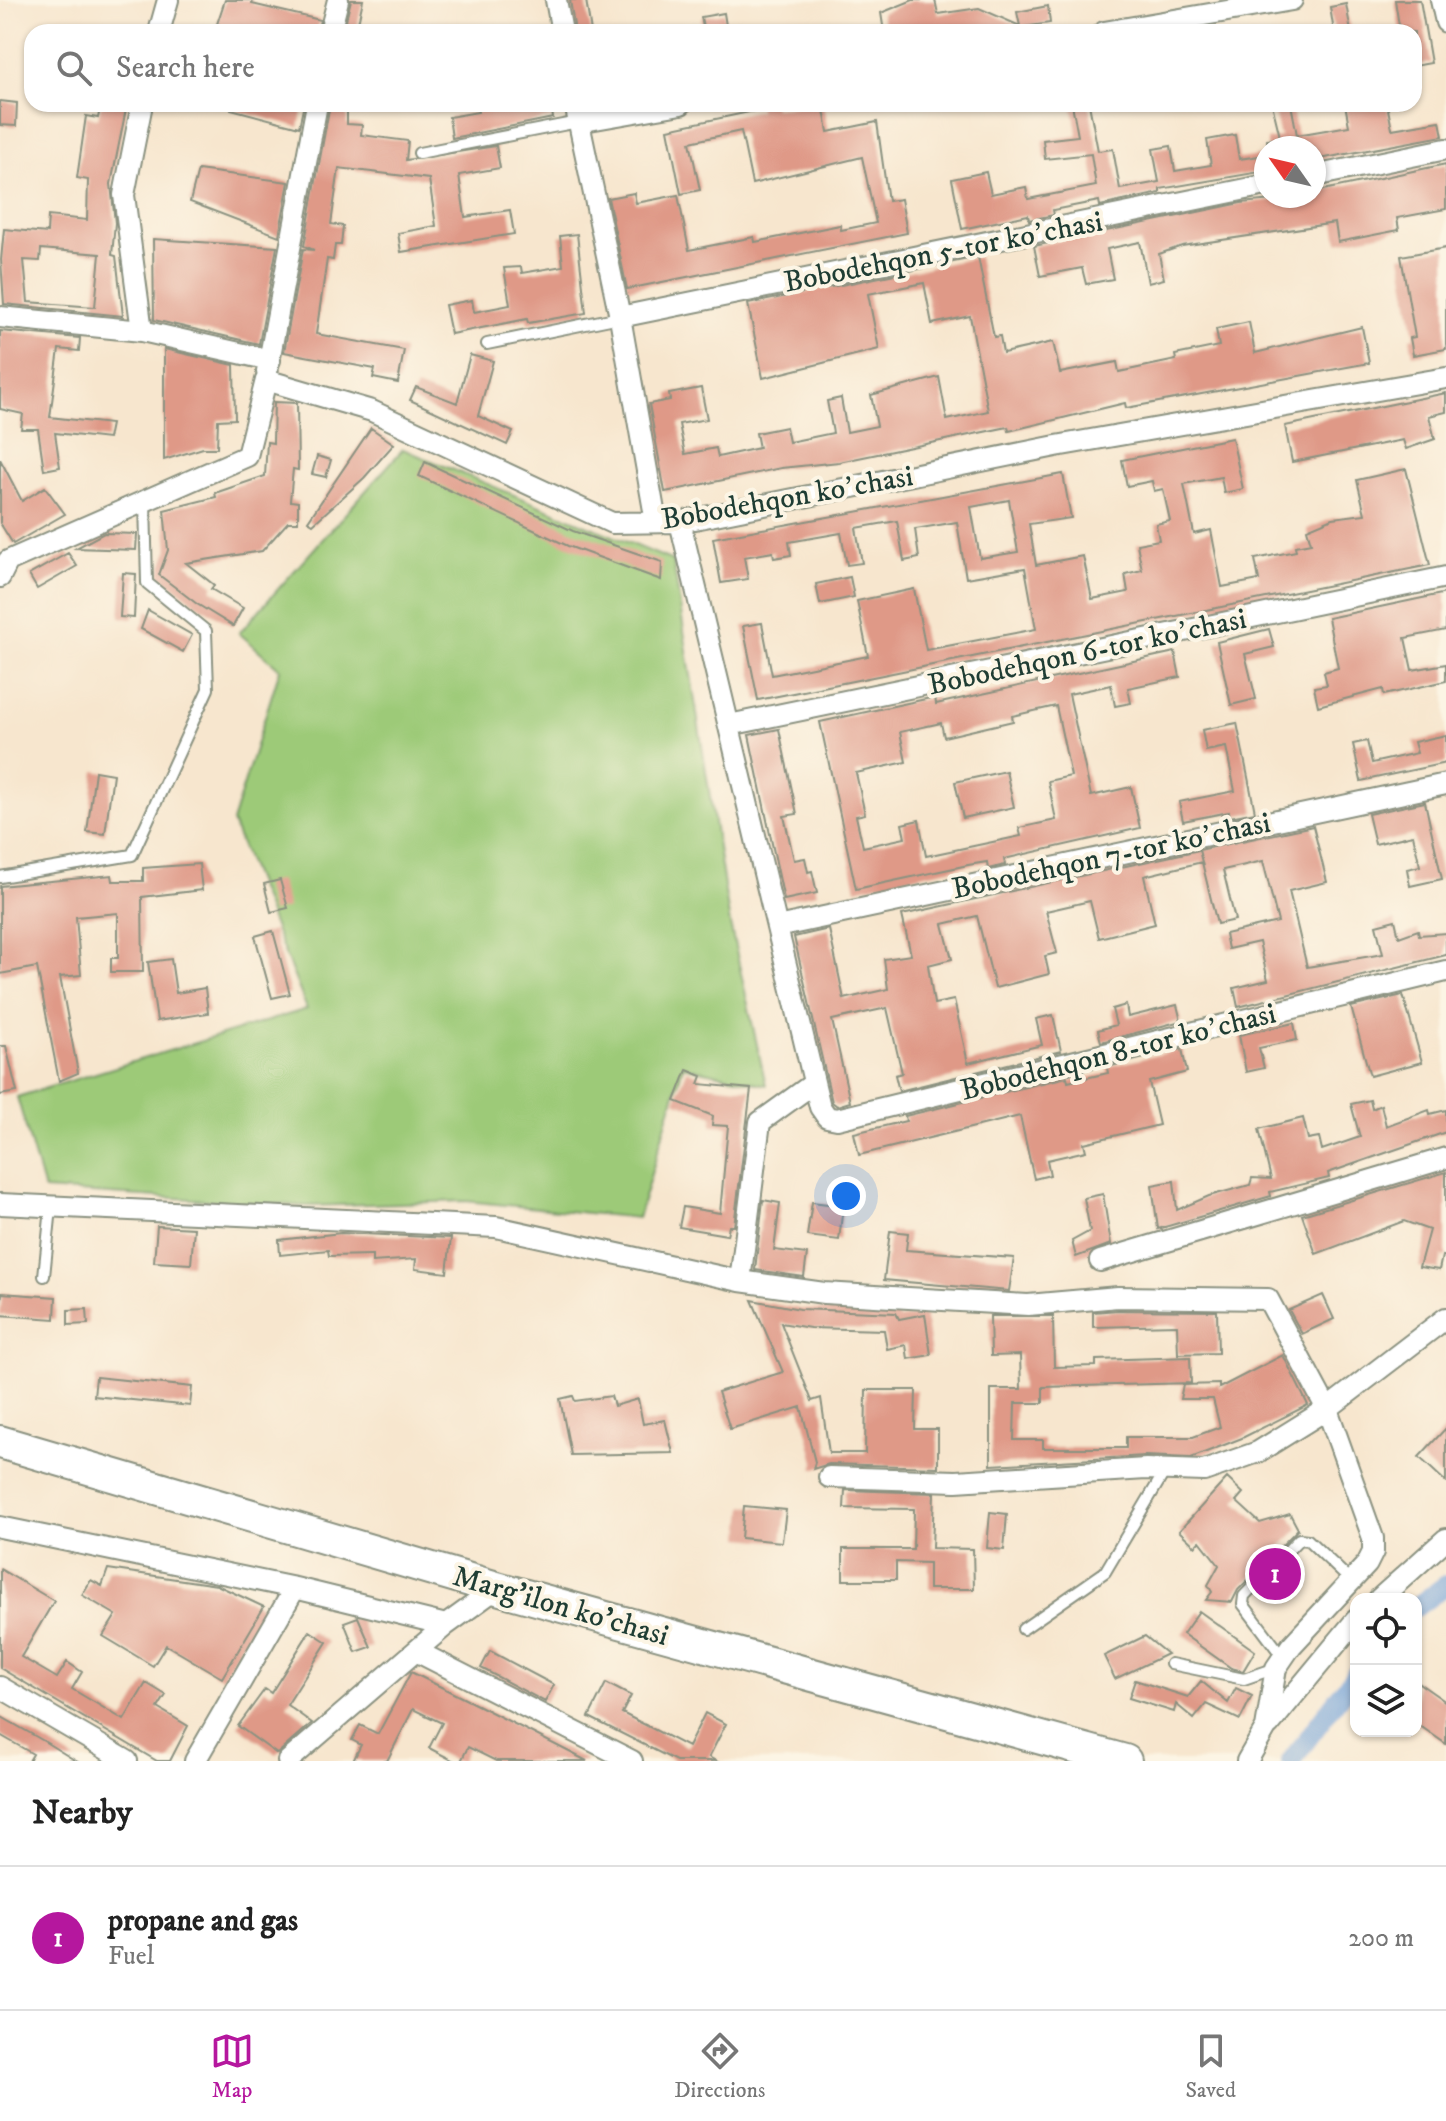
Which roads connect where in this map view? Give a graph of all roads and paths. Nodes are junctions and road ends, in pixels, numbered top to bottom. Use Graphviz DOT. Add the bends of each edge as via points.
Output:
graph roads {
  1 [pos="168,0"];
  2 [pos="338,0"];
  3 [pos="556,0"];
  4 [pos="1292,0"];
  5 [pos="1441,0"];
  6 [pos="1446,22"];
  7 [pos="161,24"];
  8 [pos="332,24"];
  9 [pos="560,24"];
  10 [pos="1151,24"];
  11 [pos="140,112"];
  12 [pos="316,112"];
  13 [pos="577,113"];
  14 [pos="1446,149"];
  15 [pos="419,153"];
  16 [pos="1326,174"];
  17 [pos="1254,187"];
  18 [pos="0,317"];
  19 [pos="620,317"];
  20 [pos="142,331"];
  21 [pos="487,344"];
  22 [pos="268,370"];
  23 [pos="1446,378"];
  24 [pos="145,501"];
  25 [pos="656,522"];
  26 [pos="680,522"];
  27 [pos="0,577"];
  28 [pos="1446,577"];
  29 [pos="729,725"];
  30 [pos="1446,784"];
  31 [pos="0,877"];
  32 [pos="777,927"];
  33 [pos="1446,971"];
  34 [pos="814,1083"];
  35 [pos="1446,1158"];
  36 [pos="0,1204"];
  37 [pos="51,1208"];
  38 [pos="1100,1261"];
  39 [pos="44,1276"];
  40 [pos="740,1281"];
  41 [pos="1446,1318"];
  42 [pos="1327,1409"];
  43 [pos="0,1442"];
  44 [pos="1165,1470"];
  45 [pos="829,1477"];
  46 [pos="0,1527"];
  47 [pos="1446,1539"];
  48 [pos="1351,1581"];
  49 [pos="295,1588"];
  50 [pos="497,1588"];
  51 [pos="1386,1593"];
  52 [pos="446,1625"];
  53 [pos="1350,1627"];
  54 [pos="1023,1629"];
  55 [pos="416,1651"];
  56 [pos="1280,1662"];
  57 [pos="1171,1664"];
  58 [pos="0,1687"];
  59 [pos="1266,1728"];
  60 [pos="127,1761"];
  61 [pos="195,1761"];
  62 [pos="288,1761"];
  63 [pos="632,1761"];
  64 [pos="1125,1761"];
  65 [pos="1247,1761"];
  1 -- 7 [label="street"];
  2 -- 8 [label="street"];
  3 -- 9 [label="street"];
  4 -- 10 [label="street"];
  5 -- 6 [label="street"];
  11 -- 20 [label="street" via="124,195"];
  12 -- 22 [label="street"];
  13 -- 15 [label="lane"];
  13 -- 19 [label="street"];
  14 -- 16 [label="street"];
  17 -- 19 [label="street, Bobodehqon 5-tor koʼchasi"];
  18 -- 20 [label="street, Bobodehqon koʼchasi"];
  19 -- 21 [label="lane"];
  19 -- 25 [label="street"];
  20 -- 22 [label="street, Bobodehqon koʼchasi"];
  22 -- 24 [label="street" via="247,456"];
  22 -- 25 [label="street, Bobodehqon koʼchasi" via="372,411 612,523"];
  23 -- 26 [label="street, Bobodehqon koʼchasi" via="1056,446"];
  24 -- 27 [label="street" via="8,561"];
  24 -- 31 [label="lane" via="147,583 206,631 208,689 132,855"];
  25 -- 26 [label="street, Bobodehqon koʼchasi"];
  26 -- 29 [label="street, Bobodehqon 8-tor koʼchasi"];
  28 -- 29 [label="street, Bobodehqon 6-tor koʼchasi"];
  29 -- 32 [label="street, Bobodehqon 8-tor koʼchasi"];
  30 -- 32 [label="street, Bobodehqon 7-tor koʼchasi"];
  32 -- 34 [label="street, Bobodehqon 8-tor koʼchasi"];
  33 -- 34 [label="street, Bobodehqon 8-tor koʼchasi" via="837,1119 827,1117 820,1107"];
  34 -- 40 [label="street" via="760,1122"];
  35 -- 38 [label="street"];
  36 -- 37 [label="street"];
  37 -- 39 [label="lane"];
  37 -- 40 [label="street" via="496,1227"];
  40 -- 42 [label="street" via="824,1293 1028,1305 1118,1297 1268,1299"];
  41 -- 42 [label="street"];
  42 -- 44 [label="street" via="1258,1452 1204,1471"];
  42 -- 48 [label="street" via="1373,1538 1373,1552"];
  43 -- 50 [label="main road, Marg'ilon ko'chasi"];
  44 -- 45 [label="street" via="956,1481"];
  44 -- 54 [label="lane" via="1105,1572"];
  46 -- 49 [label="street"];
  47 -- 51 [label="street"];
  48 -- 56 [label="street"];
  48 -- 56 [label="lane" via="1308,1540 1299,1539 1244,1596 1243,1604"];
  49 -- 52 [label="street"];
  49 -- 61 [label="street"];
  50 -- 52 [label="street"];
  50 -- 64 [label="main road, Marg'ilon ko'chasi"];
  52 -- 55 [label="street"];
  53 -- 59 [label="street"];
  55 -- 62 [label="street"];
  55 -- 63 [label="street"];
  56 -- 57 [label="lane" via="1244,1679"];
  56 -- 59 [label="street"];
  58 -- 60 [label="street"];
  59 -- 65 [label="street"];
}
